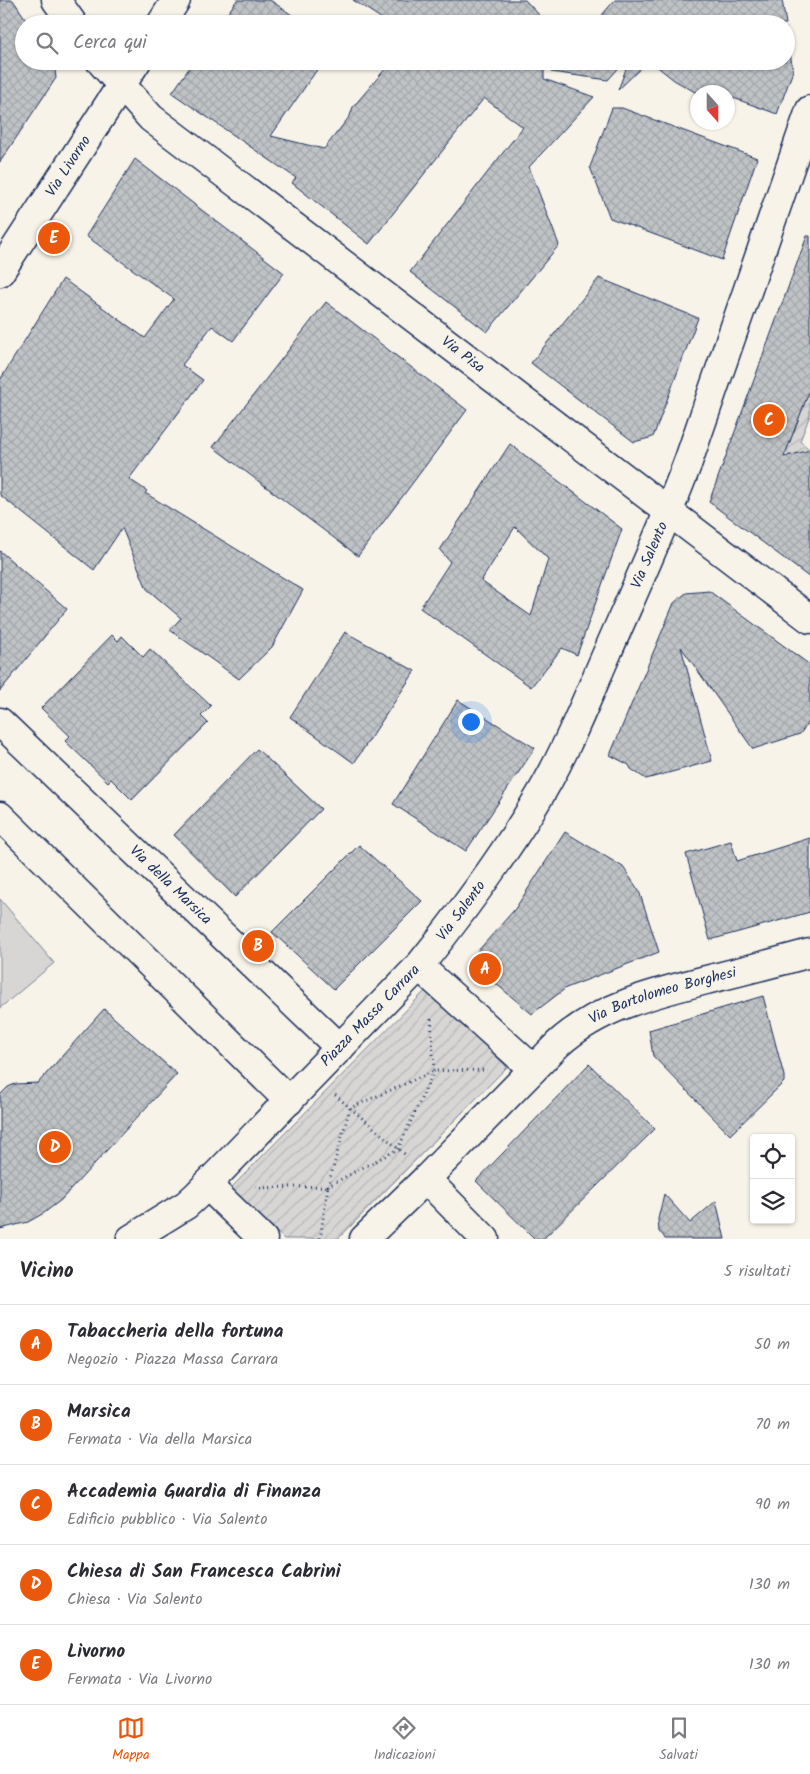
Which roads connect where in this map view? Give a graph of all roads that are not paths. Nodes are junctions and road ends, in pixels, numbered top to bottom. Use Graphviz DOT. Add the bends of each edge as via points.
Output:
graph roads {
  1 [pos="56,0"];
  2 [pos="176,0"];
  3 [pos="67,15"];
  4 [pos="167,15"];
  5 [pos="108,70"];
  6 [pos="130,70"];
  7 [pos="121,85"];
  8 [pos="810,110"];
  9 [pos="0,272"];
  10 [pos="669,512"];
  11 [pos="810,619"];
  12 [pos="2,728"];
  13 [pos="0,816"];
  14 [pos="810,953"];
  15 [pos="419,966"];
  16 [pos="340,1048"];
  17 [pos="533,1069"];
  18 [pos="289,1101"];
  19 [pos="418,1169"];
  20 [pos="207,1185"];
  21 [pos="131,1239"];
  22 [pos="263,1239"];
  23 [pos="364,1239"];
  24 [pos="485,1239"];
  1 -- 3 [label="street"];
  2 -- 4 [label="street"];
  5 -- 7 [label="street, Via Pisa"];
  6 -- 7 [label="street, Via Livorno"];
  7 -- 9 [label="street, Via Livorno"];
  7 -- 10 [label="street, Via Pisa" via="151,118"];
  8 -- 10 [label="street, Via Salento"];
  10 -- 11 [label="street, Via Pisa"];
  10 -- 15 [label="street, Via Salento" via="573,731 535,804"];
  12 -- 16 [label="street, Via della Marsica"];
  13 -- 18 [label="street"];
  14 -- 17 [label="street, Via Bartolomeo Borghesi" via="657,993 616,1008 576,1029"];
  15 -- 16 [label="street, Piazza Massa Carrara"];
  15 -- 17 [label="street, Piazza Massa Carrara"];
  16 -- 18 [label="street, Piazza Massa Carrara"];
  17 -- 19 [label="street"];
  18 -- 20 [label="street, Piazza Massa Carrara"];
  19 -- 23 [label="street"];
  19 -- 24 [label="street"];
  20 -- 21 [label="street" via="186,1205"];
  20 -- 22 [label="street"];
}
